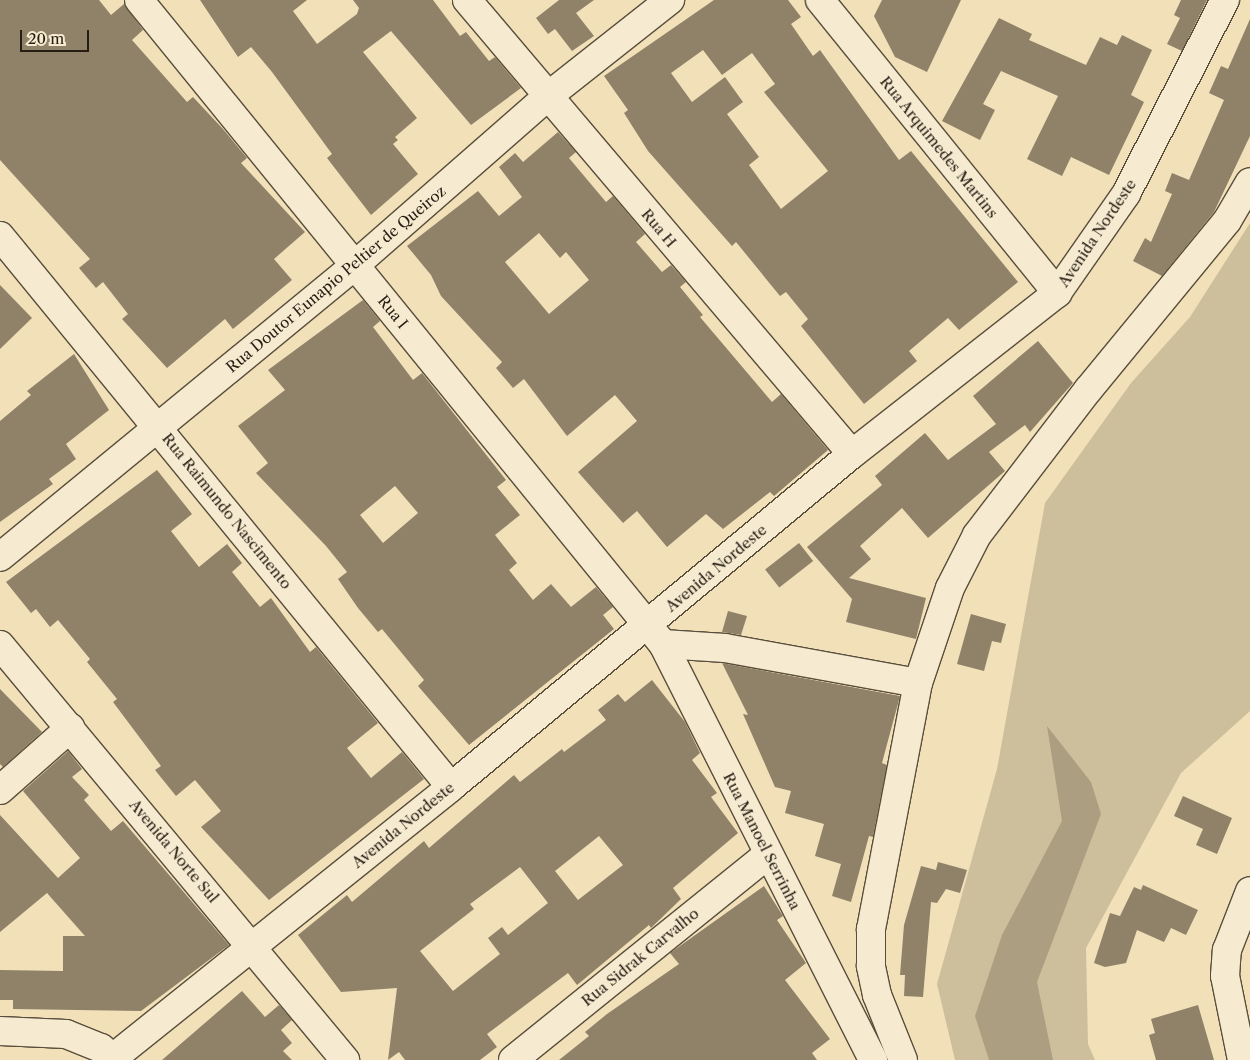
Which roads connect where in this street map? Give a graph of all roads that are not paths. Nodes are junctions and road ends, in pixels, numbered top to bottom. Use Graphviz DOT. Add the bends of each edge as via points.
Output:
graph roads {
  1 [pos="139,0"];
  2 [pos="467,0"];
  3 [pos="670,0"];
  4 [pos="1225,0"];
  5 [pos="832,6"];
  6 [pos="547,97"];
  7 [pos="1250,182"];
  8 [pos="0,236"];
  9 [pos="355,265"];
  10 [pos="1057,293"];
  11 [pos="160,428"];
  12 [pos="852,454"];
  13 [pos="0,557"];
  14 [pos="656,634"];
  15 [pos="0,645"];
  16 [pos="918,683"];
  17 [pos="70,728"];
  18 [pos="451,787"];
  19 [pos="0,790"];
  20 [pos="768,854"];
  21 [pos="1250,891"];
  22 [pos="253,946"];
  23 [pos="0,1031"];
  24 [pos="114,1059"];
  25 [pos="871,1059"];
  26 [pos="345,1060"];
  27 [pos="513,1060"];
  28 [pos="903,1060"];
  29 [pos="1242,1060"];
  1 -- 9 [label="street, Rua I"];
  2 -- 6 [label="street, Rua H"];
  3 -- 6 [label="street, Rua Doutor Eunapio Peltier de Queiroz"];
  4 -- 10 [label="street, Avenida Nordeste" via="1126,194"];
  5 -- 10 [label="street, Rua Arquimedes Martins"];
  6 -- 9 [label="street, Rua Doutor Eunapio Peltier de Queiroz"];
  6 -- 12 [label="street, Rua H"];
  7 -- 16 [label="street" via="1227,221 1088,390 977,535 946,596"];
  8 -- 11 [label="street, Rua Raimundo Nascimento"];
  9 -- 11 [label="street, Rua Doutor Eunapio Peltier de Queiroz"];
  9 -- 14 [label="street, Rua I"];
  10 -- 12 [label="street, Avenida Nordeste"];
  11 -- 13 [label="street, Rua Doutor Eunapio Peltier de Queiroz"];
  11 -- 18 [label="street, Rua Raimundo Nascimento"];
  12 -- 14 [label="street, Avenida Nordeste"];
  14 -- 16 [label="street"];
  14 -- 18 [label="street, Avenida Nordeste"];
  14 -- 20 [label="street, Rua Manoel Serrinha"];
  15 -- 17 [label="street, Avenida Norte Sul"];
  16 -- 28 [label="street" via="876,882 871,929 871,966 877,995"];
  17 -- 19 [label="street"];
  17 -- 22 [label="street, Avenida Norte Sul"];
  18 -- 22 [label="street, Avenida Nordeste"];
  20 -- 25 [label="street, Rua Manoel Serrinha"];
  20 -- 27 [label="street, Rua Sidrak Carvalho"];
  21 -- 29 [label="street" via="1227,950 1226,976"];
  22 -- 24 [label="street, Avenida Nordeste"];
  22 -- 26 [label="street, Avenida Norte Sul"];
  23 -- 24 [label="street" via="66,1034"];
}
